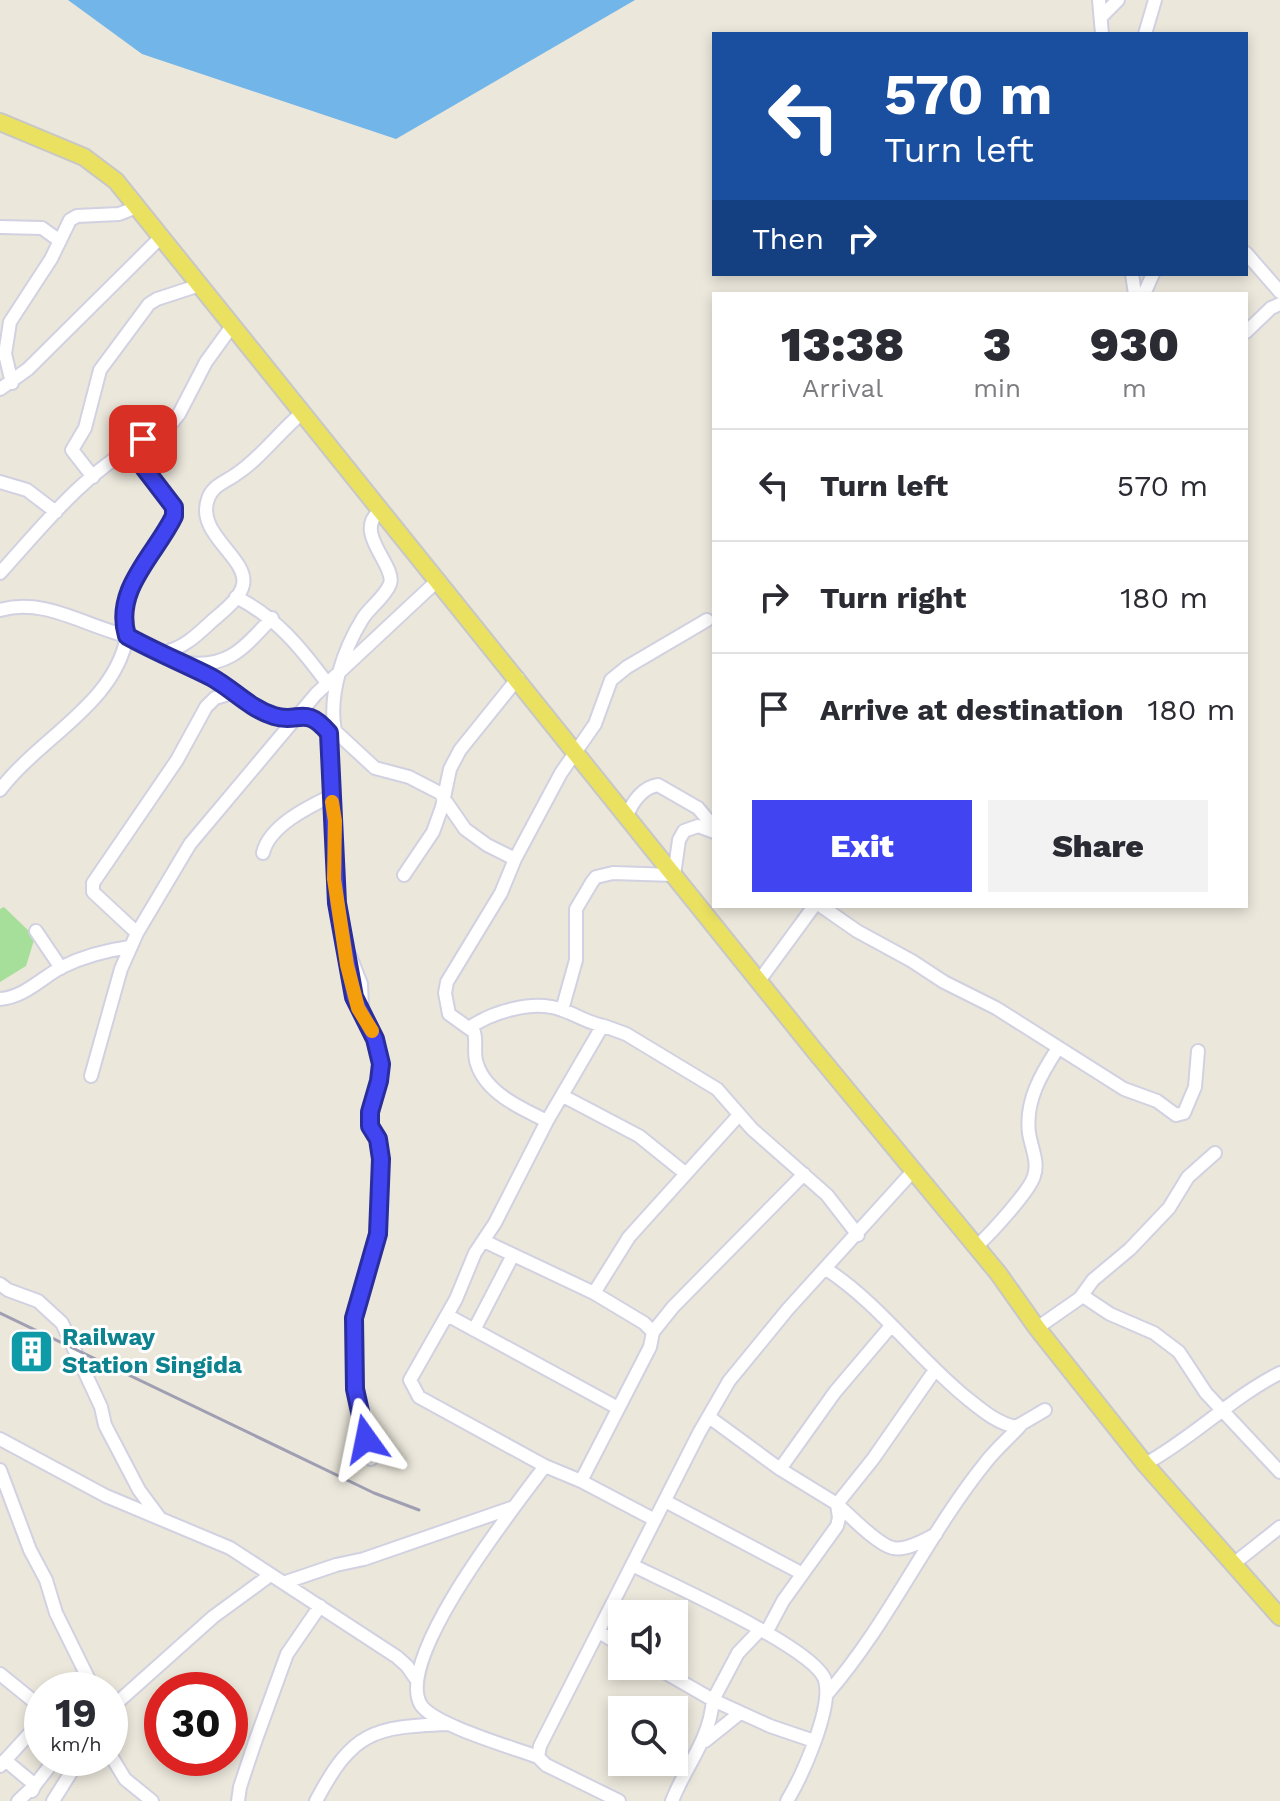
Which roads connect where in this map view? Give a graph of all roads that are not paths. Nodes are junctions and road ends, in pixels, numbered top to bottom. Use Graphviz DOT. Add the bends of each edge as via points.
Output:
graph roads {
  1 [pos="1099,0"];
  2 [pos="1118,0"];
  3 [pos="1155,0"];
  4 [pos="1101,17"];
  5 [pos="1102,32"];
  6 [pos="1146,32"];
  7 [pos="0,122"];
  8 [pos="137,207"];
  9 [pos="0,227"];
  10 [pos="161,237"];
  11 [pos="60,241"];
  12 [pos="1248,255"];
  13 [pos="200,285"];
  14 [pos="1280,292"];
  15 [pos="1280,304"];
  16 [pos="232,326"];
  17 [pos="1248,330"];
  18 [pos="6,386"];
  19 [pos="302,413"];
  20 [pos="137,445"];
  21 [pos="93,477"];
  22 [pos="0,482"];
  23 [pos="380,511"];
  24 [pos="56,512"];
  25 [pos="0,573"];
  26 [pos="437,581"];
  27 [pos="236,597"];
  28 [pos="0,610"];
  29 [pos="272,618"];
  30 [pos="707,620"];
  31 [pos="127,636"];
  32 [pos="161,653"];
  33 [pos="176,662"];
  34 [pos="341,670"];
  35 [pos="518,678"];
  36 [pos="327,683"];
  37 [pos="232,693"];
  38 [pos="299,715"];
  39 [pos="575,752"];
  40 [pos="0,790"];
  41 [pos="331,796"];
  42 [pos="444,797"];
  43 [pos="627,816"];
  44 [pos="712,826"];
  45 [pos="712,829"];
  46 [pos="263,853"];
  47 [pos="515,859"];
  48 [pos="404,875"];
  49 [pos="674,875"];
  50 [pos="813,908"];
  51 [pos="824,908"];
  52 [pos="36,931"];
  53 [pos="137,933"];
  54 [pos="130,947"];
  55 [pos="61,968"];
  56 [pos="759,981"];
  57 [pos="0,999"];
  58 [pos="562,1010"];
  59 [pos="604,1026"];
  60 [pos="469,1028"];
  61 [pos="1058,1048"];
  62 [pos="1198,1051"];
  63 [pos="91,1076"];
  64 [pos="563,1096"];
  65 [pos="739,1115"];
  66 [pos="547,1121"];
  67 [pos="1215,1153"];
  68 [pos="914,1170"];
  69 [pos="685,1173"];
  70 [pos="804,1174"];
  71 [pos="858,1235"];
  72 [pos="484,1241"];
  73 [pos="976,1247"];
  74 [pos="513,1255"];
  75 [pos="826,1269"];
  76 [pos="0,1284"];
  77 [pos="594,1293"];
  78 [pos="1083,1296"];
  79 [pos="447,1315"];
  80 [pos="891,1326"];
  81 [pos="1037,1328"];
  82 [pos="474,1330"];
  83 [pos="653,1332"];
  84 [pos="935,1370"];
  85 [pos="1280,1373"];
  86 [pos="618,1408"];
  87 [pos="1045,1410"];
  88 [pos="1222,1411"];
  89 [pos="709,1417"];
  90 [pos="1020,1426"];
  91 [pos="0,1439"];
  92 [pos="371,1459"];
  93 [pos="1145,1464"];
  94 [pos="545,1466"];
  95 [pos="780,1469"];
  96 [pos="0,1470"];
  97 [pos="1280,1472"];
  98 [pos="581,1481"];
  99 [pos="665,1501"];
  100 [pos="837,1504"];
  101 [pos="514,1507"];
  102 [pos="160,1518"];
  103 [pos="655,1520"];
  104 [pos="1280,1527"];
  105 [pos="939,1532"];
  106 [pos="632,1565"];
  107 [pos="1232,1565"];
  108 [pos="801,1573"];
  109 [pos="269,1576"];
  110 [pos="286,1582"];
  111 [pos="320,1606"];
  112 [pos="1280,1617"];
  113 [pos="763,1631"];
  114 [pos="599,1632"];
  115 [pos="608,1637"];
  116 [pos="85,1672"];
  117 [pos="0,1674"];
  118 [pos="416,1679"];
  119 [pos="678,1680"];
  120 [pos="24,1693"];
  121 [pos="128,1693"];
  122 [pos="827,1694"];
  123 [pos="713,1700"];
  124 [pos="740,1713"];
  125 [pos="448,1724"];
  126 [pos="24,1739"];
  127 [pos="814,1741"];
  128 [pos="702,1743"];
  129 [pos="538,1757"];
  130 [pos="2,1763"];
  131 [pos="42,1776"];
  132 [pos="69,1776"];
  133 [pos="123,1776"];
  134 [pos="35,1785"];
  135 [pos="18,1801"];
  136 [pos="27,1801"];
  137 [pos="53,1801"];
  138 [pos="152,1801"];
  139 [pos="238,1801"];
  140 [pos="316,1801"];
  141 [pos="619,1801"];
  142 [pos="672,1801"];
  143 [pos="787,1801"];
  1 -- 4 [label="street"];
  2 -- 4 [label="street"];
  3 -- 6 [label="street"];
  4 -- 5 [label="street"];
  7 -- 8 [label="main road" via="84,157 116,181"];
  8 -- 10 [label="main road"];
  8 -- 11 [label="street" via="73,218"];
  9 -- 11 [label="street" via="42,228"];
  10 -- 13 [label="main road"];
  10 -- 18 [label="street"];
  11 -- 18 [label="street" via="10,322"];
  12 -- 14 [label="street"];
  13 -- 16 [label="main road"];
  13 -- 21 [label="street" via="149,304 100,370 85,428 72,450"];
  15 -- 17 [label="street"];
  16 -- 19 [label="main road"];
  16 -- 20 [label="street" via="179,414"];
  19 -- 23 [label="main road"];
  19 -- 27 [label="street" via="208,499 210,525 243,575"];
  20 -- 21 [label="street"];
  20 -- 31 [label="street" via="138,460 174,507 174,516 137,575 125,615"];
  21 -- 24 [label="street"];
  22 -- 24 [label="street" via="27,490"];
  23 -- 26 [label="main road"];
  23 -- 34 [label="street" via="372,530 390,584 356,631"];
  24 -- 25 [label="street"];
  26 -- 34 [label="street"];
  26 -- 35 [label="main road"];
  27 -- 29 [label="street"];
  27 -- 32 [label="street" via="191,640"];
  28 -- 31 [label="street" via="45,609"];
  29 -- 33 [label="street" via="223,661"];
  29 -- 36 [label="street"];
  30 -- 39 [label="street" via="611,680 595,724"];
  31 -- 32 [label="street"];
  31 -- 40 [label="street" via="115,673"];
  32 -- 33 [label="street"];
  33 -- 37 [label="street"];
  34 -- 36 [label="street"];
  34 -- 42 [label="street" via="333,710 335,731 375,768 409,777"];
  35 -- 39 [label="main road"];
  35 -- 42 [label="street" via="460,750"];
  36 -- 38 [label="street"];
  37 -- 38 [label="street" via="274,716"];
  37 -- 53 [label="street" via="206,707 177,760 93,883 99,900"];
  38 -- 41 [label="street" via="315,719 329,733"];
  38 -- 53 [label="street" via="190,844"];
  39 -- 43 [label="main road"];
  39 -- 47 [label="street"];
  41 -- 46 [label="street" via="281,828"];
  41 -- 92 [label="street" via="335,891 354,997 381,1064 370,1112 381,1159 378,1234 354,1318 355,1389"];
  42 -- 47 [label="street" via="465,829"];
  42 -- 48 [label="street" via="433,832"];
  43 -- 44 [label="street" via="638,796 658,785 703,812"];
  43 -- 49 [label="main road"];
  45 -- 49 [label="street" via="684,831"];
  47 -- 60 [label="street" via="447,982 449,1014"];
  49 -- 56 [label="main road"];
  49 -- 58 [label="street" via="596,877 576,909 577,950"];
  50 -- 56 [label="street"];
  51 -- 61 [label="street"];
  52 -- 55 [label="street"];
  53 -- 54 [label="street"];
  54 -- 55 [label="street"];
  54 -- 63 [label="street"];
  55 -- 57 [label="street" via="33,987"];
  56 -- 68 [label="main road"];
  58 -- 59 [label="street"];
  58 -- 60 [label="street" via="511,1009"];
  59 -- 64 [label="street"];
  59 -- 65 [label="street" via="717,1089"];
  60 -- 66 [label="street" via="484,1079"];
  61 -- 62 [label="street" via="1179,1116 1195,1087"];
  61 -- 73 [label="street" via="1029,1104 1034,1177"];
  64 -- 66 [label="street"];
  64 -- 69 [label="street" via="639,1136"];
  65 -- 69 [label="street"];
  65 -- 70 [label="street"];
  66 -- 72 [label="street"];
  67 -- 78 [label="street" via="1188,1177 1157,1222 1093,1280"];
  68 -- 71 [label="street"];
  68 -- 73 [label="main road"];
  69 -- 77 [label="street" via="620,1249"];
  70 -- 71 [label="street"];
  70 -- 83 [label="street"];
  71 -- 75 [label="street"];
  72 -- 74 [label="street"];
  72 -- 79 [label="street"];
  73 -- 81 [label="main road"];
  74 -- 77 [label="street"];
  74 -- 82 [label="street"];
  75 -- 80 [label="street"];
  75 -- 89 [label="street" via="748,1355"];
  76 -- 102 [label="street" via="38,1301 62,1323 105,1425"];
  77 -- 83 [label="street"];
  78 -- 81 [label="street"];
  78 -- 88 [label="street" via="1170,1344"];
  79 -- 82 [label="street"];
  79 -- 94 [label="street" via="411,1378 414,1390"];
  80 -- 84 [label="street"];
  80 -- 95 [label="street"];
  81 -- 93 [label="main road"];
  82 -- 86 [label="street"];
  83 -- 86 [label="street"];
  84 -- 90 [label="street" via="993,1418"];
  84 -- 100 [label="street"];
  85 -- 88 [label="street"];
  86 -- 98 [label="street"];
  87 -- 90 [label="street"];
  88 -- 93 [label="street"];
  88 -- 97 [label="street"];
  89 -- 95 [label="street"];
  89 -- 99 [label="street"];
  90 -- 105 [label="street" via="987,1460"];
  91 -- 102 [label="street" via="106,1496"];
  93 -- 107 [label="main road"];
  94 -- 98 [label="street"];
  94 -- 101 [label="street"];
  95 -- 100 [label="street"];
  96 -- 116 [label="street"];
  98 -- 103 [label="street"];
  99 -- 103 [label="street"];
  99 -- 108 [label="street"];
  100 -- 105 [label="street" via="893,1548"];
  100 -- 108 [label="street" via="837,1526"];
  101 -- 110 [label="street"];
  101 -- 118 [label="street" via="450,1602"];
  102 -- 109 [label="street" via="230,1548"];
  103 -- 106 [label="street"];
  104 -- 107 [label="street"];
  105 -- 122 [label="street"];
  106 -- 113 [label="street"];
  106 -- 114 [label="street"];
  107 -- 112 [label="main road"];
  108 -- 113 [label="street"];
  109 -- 110 [label="street"];
  109 -- 121 [label="street" via="213,1617"];
  110 -- 111 [label="street"];
  111 -- 118 [label="street" via="403,1662"];
  111 -- 139 [label="street" via="287,1654"];
  113 -- 122 [label="street" via="817,1666"];
  113 -- 123 [label="street" via="738,1653"];
  114 -- 115 [label="street"];
  114 -- 129 [label="street"];
  117 -- 120 [label="street"];
  118 -- 125 [label="street" via="421,1704"];
  119 -- 123 [label="street"];
  122 -- 127 [label="street"];
  123 -- 124 [label="street"];
  123 -- 128 [label="street"];
  124 -- 127 [label="street"];
  124 -- 128 [label="street"];
  125 -- 129 [label="street"];
  125 -- 140 [label="street" via="386,1728 366,1736"];
  126 -- 130 [label="street"];
  127 -- 143 [label="street"];
  128 -- 142 [label="street"];
  129 -- 141 [label="street" via="556,1772"];
  130 -- 134 [label="street"];
  131 -- 134 [label="street"];
  132 -- 137 [label="street"];
  133 -- 138 [label="street"];
  134 -- 135 [label="street"];
  134 -- 136 [label="street"];
}
